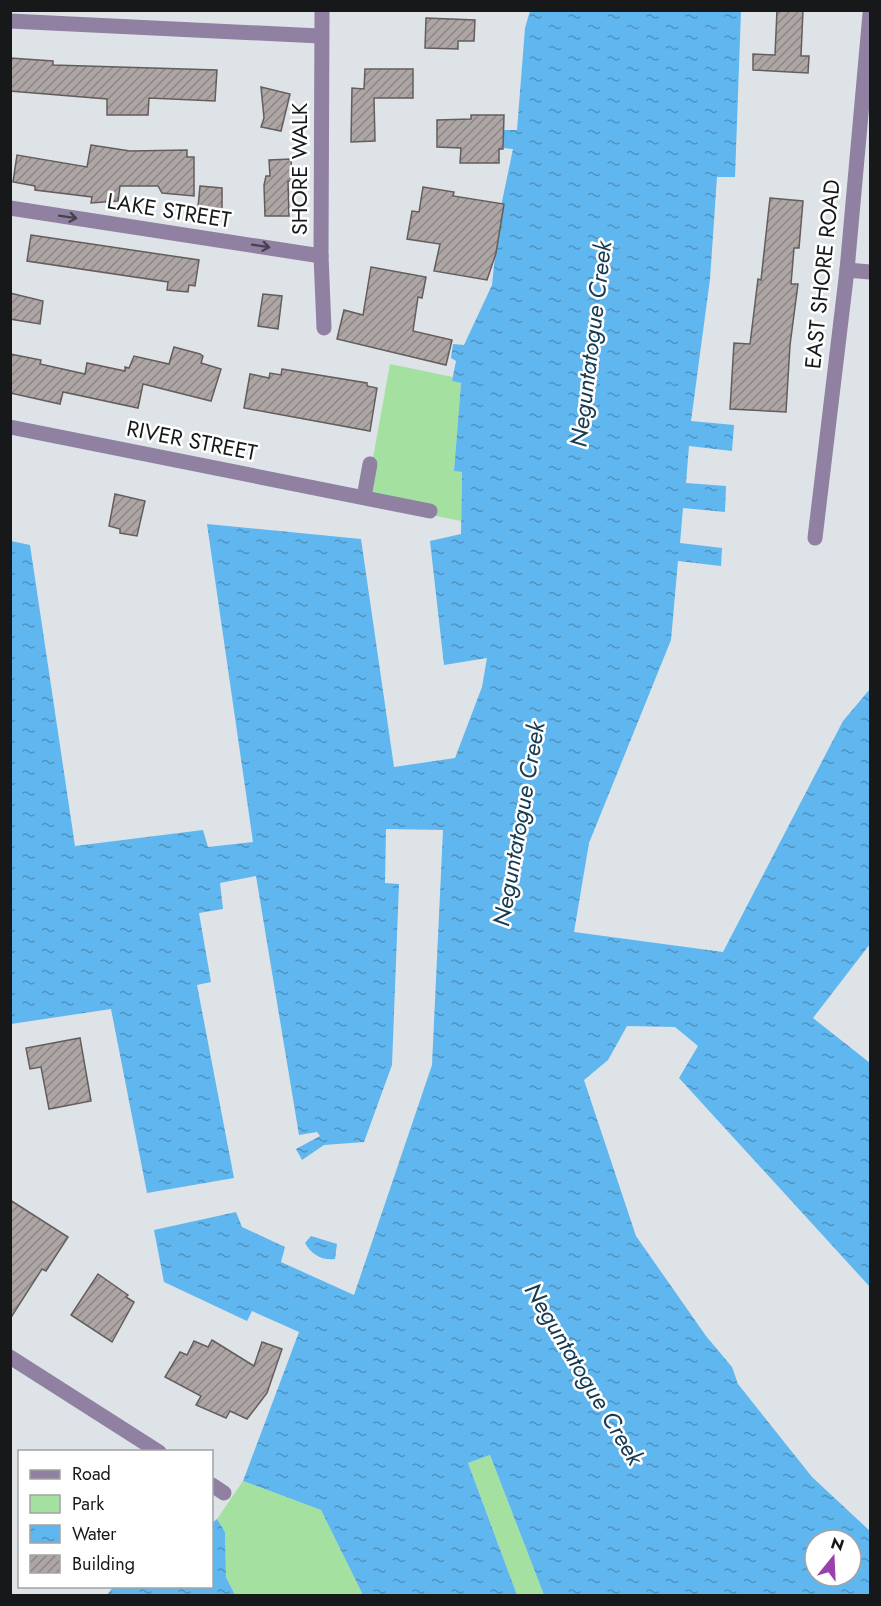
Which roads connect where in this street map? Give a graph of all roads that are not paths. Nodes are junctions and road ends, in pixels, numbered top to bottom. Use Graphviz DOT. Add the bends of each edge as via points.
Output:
graph roads {
  1 [pos="322,10"];
  2 [pos="870,14"];
  3 [pos="10,21"];
  4 [pos="320,36"];
  5 [pos="10,208"];
  6 [pos="321,256"];
  7 [pos="847,270"];
  8 [pos="870,272"];
  9 [pos="324,328"];
  10 [pos="10,427"];
  11 [pos="370,464"];
  12 [pos="364,497"];
  13 [pos="430,511"];
  14 [pos="815,538"];
  15 [pos="10,1357"];
  16 [pos="156,1450"];
  1 -- 4 [label="street, SHORE WALK"];
  2 -- 7 [label="street, EAST SHORE ROAD"];
  3 -- 4 [label="street"];
  4 -- 6 [label="street, SHORE WALK"];
  5 -- 6 [label="street, LAKE STREET, one-way"];
  6 -- 9 [label="street, SHORE WALK"];
  7 -- 8 [label="street"];
  7 -- 14 [label="street, EAST SHORE ROAD"];
  10 -- 12 [label="street, RIVER STREET"];
  11 -- 12 [label="street"];
  12 -- 13 [label="street, RIVER STREET"];
  15 -- 16 [label="street"];
}
